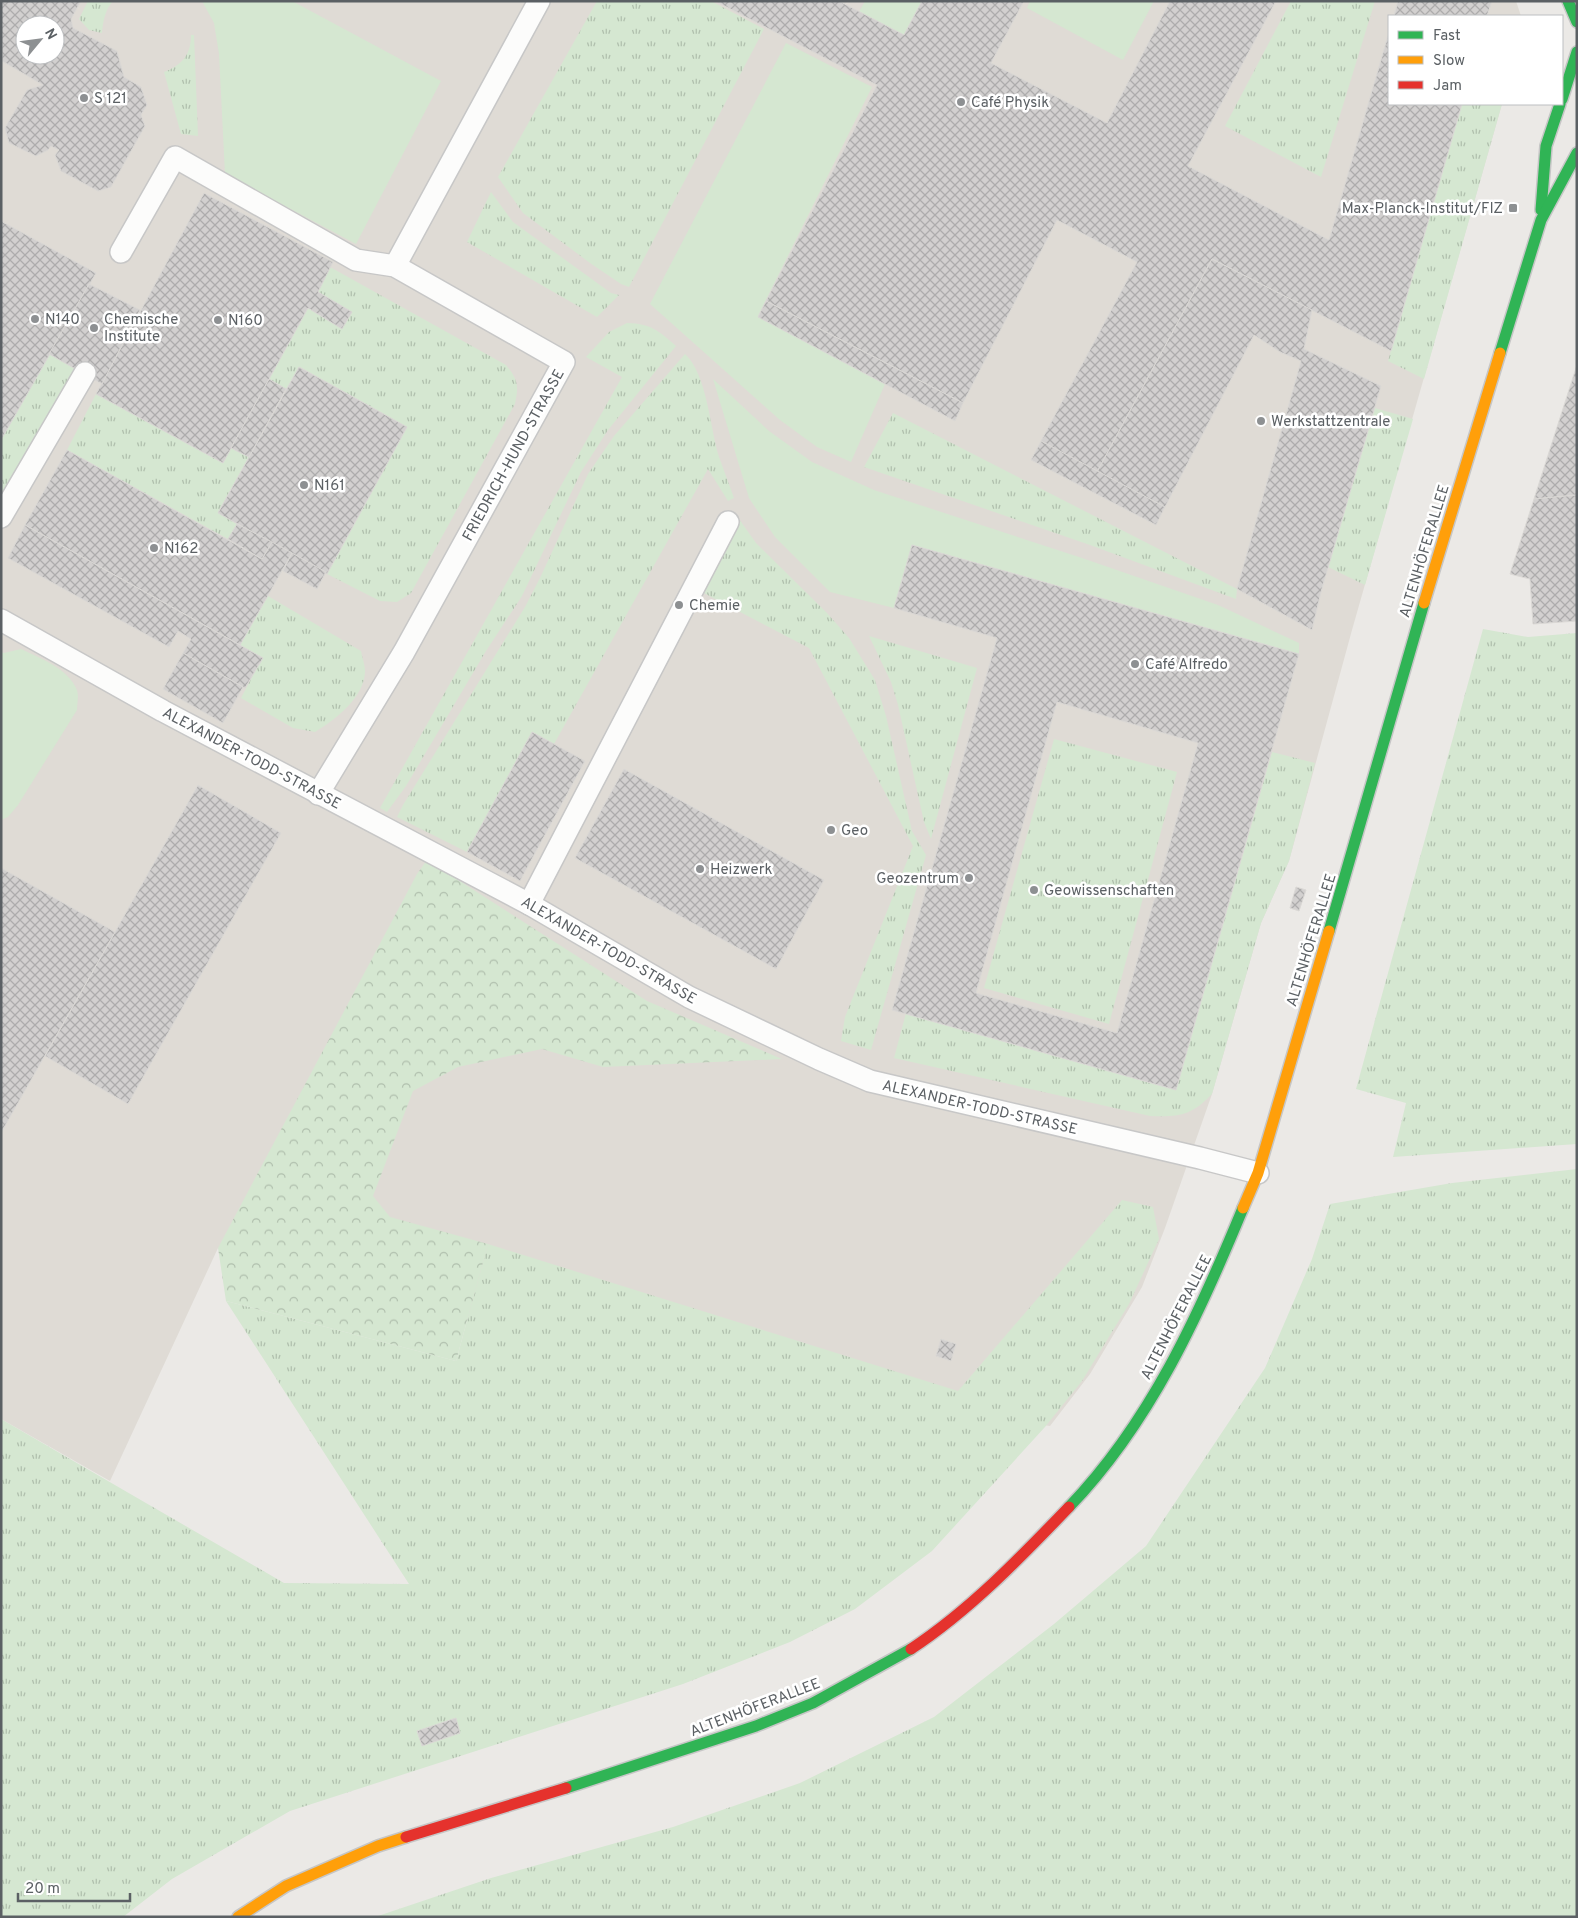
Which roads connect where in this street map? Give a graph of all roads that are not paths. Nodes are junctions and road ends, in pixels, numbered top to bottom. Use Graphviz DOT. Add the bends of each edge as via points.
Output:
graph roads {
  1 [pos="539,1"];
  2 [pos="1573,8"];
  3 [pos="1577,22"];
  4 [pos="1577,52"];
  5 [pos="1563,96"];
  6 [pos="1560,105"];
  7 [pos="1577,153"];
  8 [pos="1541,220"];
  9 [pos="121,252"];
  10 [pos="394,266"];
  11 [pos="85,373"];
  12 [pos="1,517"];
  13 [pos="728,522"];
  14 [pos="1,620"];
  15 [pos="318,794"];
  16 [pos="529,904"];
  17 [pos="1258,1173"];
  18 [pos="238,1917"];
  1 -- 10 [label="lane"];
  2 -- 3 [label="street"];
  4 -- 5 [label="street"];
  6 -- 8 [label="street, ALTENHÖFERALLEE" via="1546,146"];
  7 -- 8 [label="street, ALTENHÖFERALLEE"];
  8 -- 17 [label="street, ALTENHÖFERALLEE" via="1414,634"];
  9 -- 10 [label="lane" via="175,157 356,260"];
  10 -- 15 [label="lane, FRIEDRICH-HUND-STRASSE" via="564,362 404,652"];
  11 -- 12 [label="lane"];
  13 -- 16 [label="lane"];
  14 -- 15 [label="lane, ALEXANDER-TODD-STRASSE"];
  15 -- 16 [label="lane, ALEXANDER-TODD-STRASSE"];
  16 -- 17 [label="lane, ALEXANDER-TODD-STRASSE" via="690,997 870,1081"];
  17 -- 18 [label="street, ALTENHÖFERALLEE" via="1184,1340 1140,1417 1086,1489 1010,1568 940,1630 868,1675 789,1713 655,1760 378,1846 286,1886"];
}
